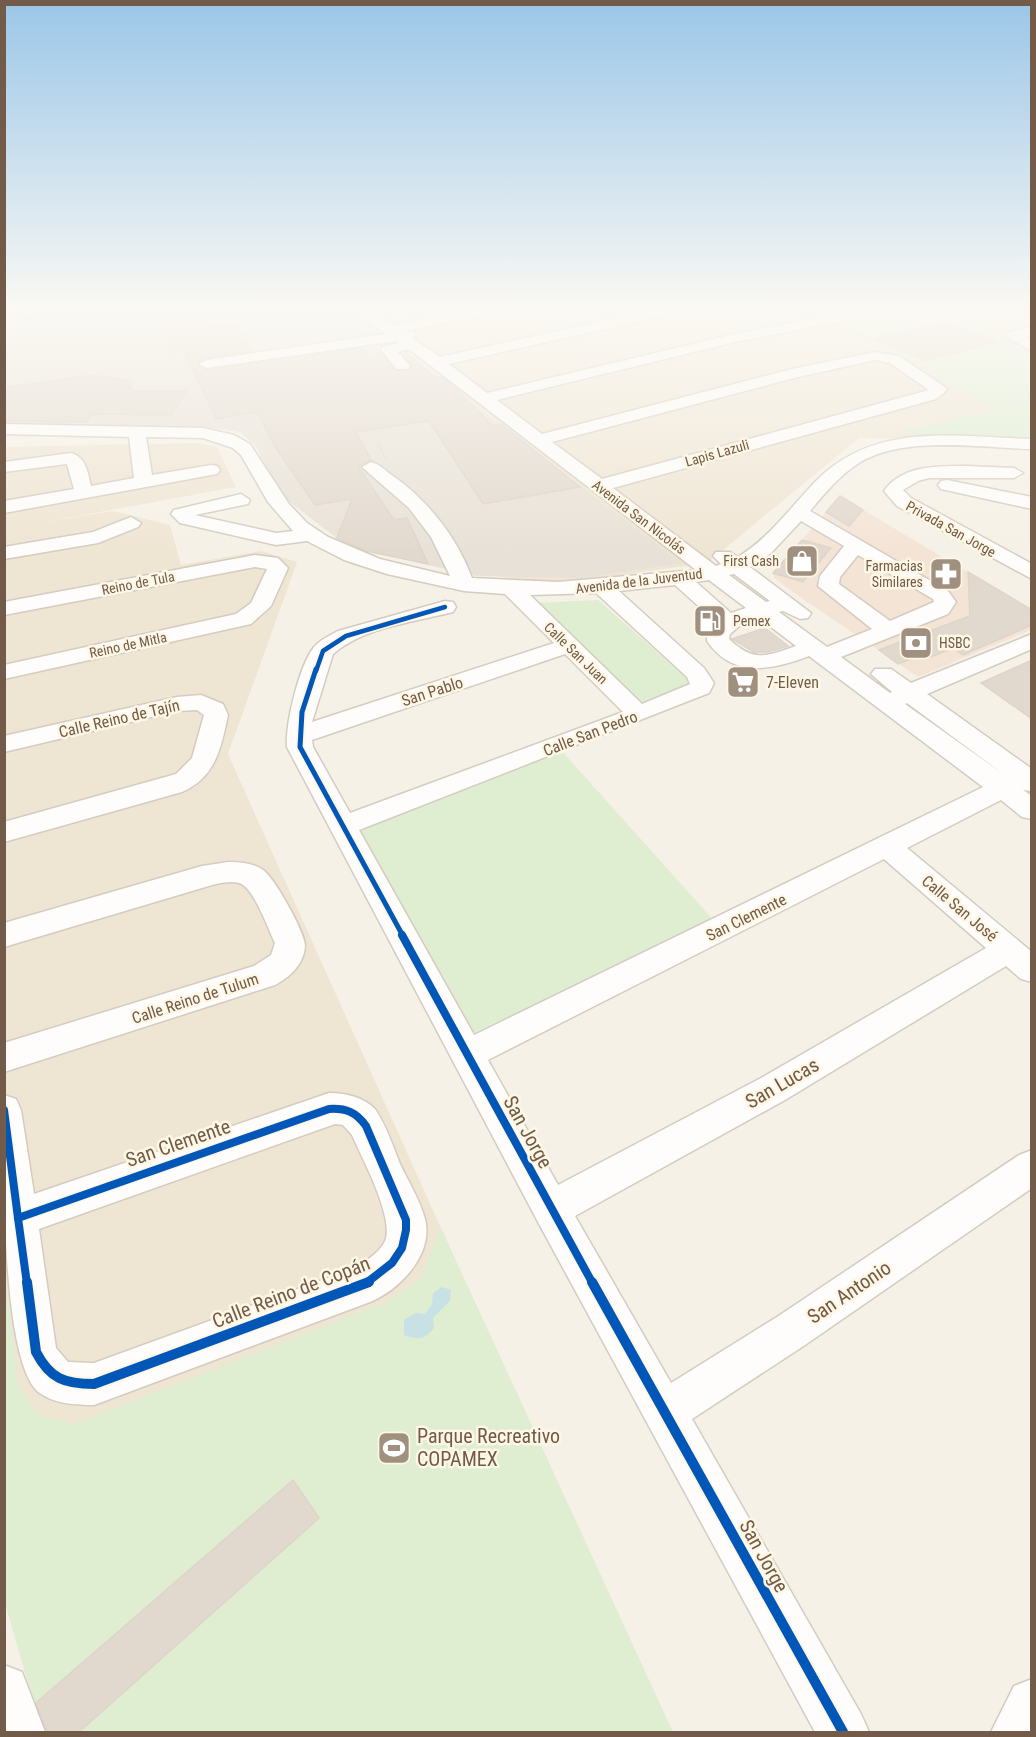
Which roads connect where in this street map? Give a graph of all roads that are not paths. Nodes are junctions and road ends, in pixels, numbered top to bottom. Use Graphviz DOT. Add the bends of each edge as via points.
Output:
graph roads {
  1 [pos="483,392"];
  2 [pos="511,392"];
  3 [pos="723,392"];
  4 [pos="939,392"];
  5 [pos="490,397"];
  6 [pos="4,429"];
  7 [pos="83,430"];
  8 [pos="154,431"];
  9 [pos="546,438"];
  10 [pos="995,444"];
  11 [pos="1032,444"];
  12 [pos="4,467"];
  13 [pos="371,467"];
  14 [pos="211,470"];
  15 [pos="1014,473"];
  16 [pos="907,476"];
  17 [pos="151,481"];
  18 [pos="607,484"];
  19 [pos="84,493"];
  20 [pos="1032,498"];
  21 [pos="241,500"];
  22 [pos="1032,503"];
  23 [pos="4,507"];
  24 [pos="799,512"];
  25 [pos="131,524"];
  26 [pos="302,529"];
  27 [pos="856,544"];
  28 [pos="4,553"];
  29 [pos="737,566"];
  30 [pos="712,572"];
  31 [pos="1032,573"];
  32 [pos="679,578"];
  33 [pos="603,588"];
  34 [pos="513,590"];
  35 [pos="455,596"];
  36 [pos="786,603"];
  37 [pos="4,609"];
  38 [pos="764,610"];
  39 [pos="250,616"];
  40 [pos="728,622"];
  41 [pos="888,630"];
  42 [pos="1032,641"];
  43 [pos="567,646"];
  44 [pos="828,650"];
  45 [pos="4,672"];
  46 [pos="898,698"];
  47 [pos="639,714"];
  48 [pos="297,736"];
  49 [pos="4,744"];
  50 [pos="1020,783"];
  51 [pos="1032,810"];
  52 [pos="343,826"];
  53 [pos="4,832"];
  54 [pos="888,847"];
  55 [pos="4,935"];
  56 [pos="1020,960"];
  57 [pos="467,1054"];
  58 [pos="4,1058"];
  59 [pos="4,1110"];
  60 [pos="352,1110"];
  61 [pos="1032,1167"];
  62 [pos="551,1209"];
  63 [pos="17,1218"];
  64 [pos="664,1412"];
  65 [pos="4,1690"];
  66 [pos="1032,1704"];
  67 [pos="19,1732"];
  68 [pos="843,1732"];
  69 [pos="1017,1732"];
  1 -- 5 [label="street, Avenida San Nicolás"];
  2 -- 5 [label="street"];
  3 -- 9 [label="street, Lapis Lazuli"];
  4 -- 18 [label="street, Lapis Lazuli"];
  5 -- 9 [label="street, Avenida San Nicolás"];
  6 -- 7 [label="street, Avenida de la Juventud"];
  7 -- 8 [label="street, Avenida de la Juventud"];
  7 -- 8 [label="street" via="96,420 170,424"];
  8 -- 17 [label="street"];
  8 -- 26 [label="street, Avenida de la Juventud" via="218,435 244,446 265,484"];
  9 -- 18 [label="street, Avenida San Nicolás"];
  10 -- 11 [label="street, Avenida de la Juventud"];
  10 -- 15 [label="street"];
  10 -- 24 [label="street, Avenida de la Juventud" via="904,443 874,449 834,471"];
  12 -- 19 [label="street" via="71,459 76,463"];
  13 -- 35 [label="street" via="408,495 447,548"];
  14 -- 17 [label="street"];
  15 -- 16 [label="street, Privada San Jorge" via="928,472"];
  15 -- 20 [label="street"];
  16 -- 22 [label="street"];
  16 -- 31 [label="street, Privada San Jorge" via="896,483 893,491 898,498"];
  17 -- 19 [label="street"];
  18 -- 29 [label="street, Avenida San Nicolás"];
  18 -- 30 [label="street, Avenida San Nicolás"];
  19 -- 23 [label="street"];
  21 -- 26 [label="street" via="181,514 187,519 276,539"];
  24 -- 27 [label="street"];
  24 -- 29 [label="street, Avenida de la Juventud" via="772,541"];
  25 -- 28 [label="street" via="98,537"];
  26 -- 35 [label="street, Avenida de la Juventud" via="330,547"];
  27 -- 41 [label="street" via="830,576 828,586"];
  27 -- 41 [label="street" via="941,595 945,602 940,609"];
  29 -- 30 [label="street, Avenida de la Juventud"];
  29 -- 36 [label="street, Avenida San Nicolás"];
  30 -- 32 [label="street, Avenida de la Juventud"];
  30 -- 38 [label="street, Avenida San Nicolás"];
  32 -- 33 [label="street, Avenida de la Juventud"];
  32 -- 40 [label="street"];
  33 -- 34 [label="street, Avenida de la Juventud"];
  33 -- 47 [label="street, Calle San Pedro" via="696,673 702,683 695,692"];
  34 -- 35 [label="street, Avenida de la Juventud"];
  34 -- 43 [label="street, Calle San Juan"];
  35 -- 48 [label="street" via="328,645"];
  36 -- 38 [label="street"];
  36 -- 44 [label="street, Avenida San Nicolás"];
  37 -- 39 [label="street, Reino de Tula" via="245,562 271,562 278,572 261,606"];
  38 -- 40 [label="street"];
  38 -- 44 [label="street, Avenida San Nicolás"];
  39 -- 45 [label="street, Reino de Mitla"];
  40 -- 44 [label="street" via="720,629 718,641 747,663 768,663"];
  41 -- 44 [label="street"];
  42 -- 46 [label="street"];
  43 -- 47 [label="street, Calle San Juan"];
  43 -- 48 [label="street, San Pablo"];
  44 -- 46 [label="street, Avenida San Nicolás"];
  46 -- 50 [label="street, Avenida San Nicolás"];
  47 -- 52 [label="street, Calle San Pedro"];
  48 -- 52 [label="street, San Jorge"];
  49 -- 53 [label="street, Calle Reino de Tajín" via="185,703 208,705 216,715 202,765 193,777 173,786"];
  50 -- 51 [label="street, Avenida San Nicolás"];
  50 -- 54 [label="street, San Clemente"];
  52 -- 57 [label="street, San Jorge"];
  54 -- 56 [label="street, Calle San José"];
  54 -- 57 [label="street, San Clemente"];
  55 -- 58 [label="street, Calle Reino de Tulum" via="202,877 233,873 246,874 258,882 290,943 285,961 264,976"];
  56 -- 62 [label="street, San Lucas"];
  57 -- 62 [label="street, San Jorge"];
  59 -- 63 [label="street"];
  60 -- 63 [label="street, San Clemente" via="329,1109"];
  60 -- 63 [label="street, Calle Reino de Copán" via="366,1126 406,1220 403,1250 384,1273 370,1282 94,1384 69,1384 55,1380 44,1370 36,1352"];
  61 -- 64 [label="street, San Antonio"];
  62 -- 64 [label="street, San Jorge"];
  64 -- 68 [label="street, San Jorge"];
  65 -- 67 [label="street"];
  66 -- 69 [label="street"];
}
